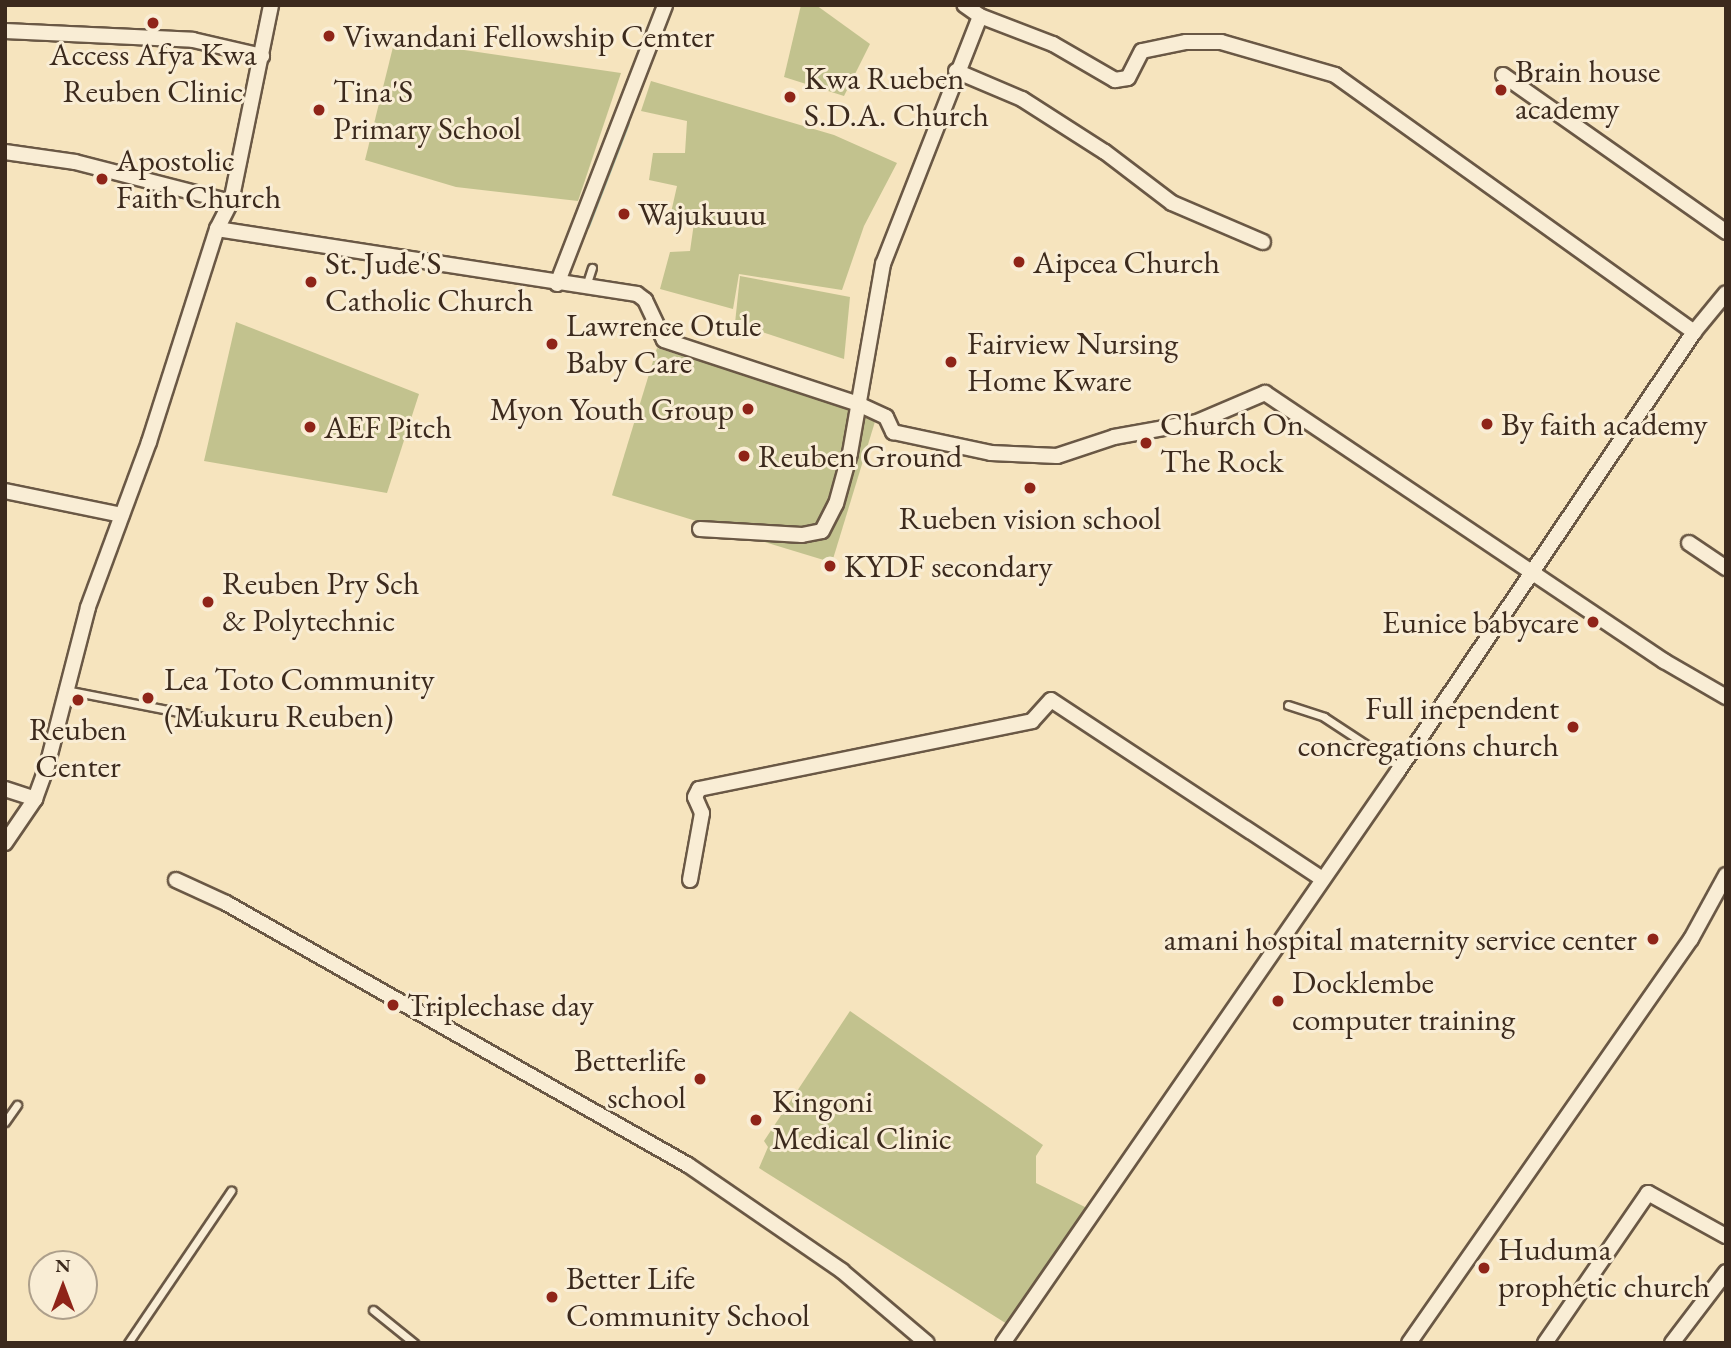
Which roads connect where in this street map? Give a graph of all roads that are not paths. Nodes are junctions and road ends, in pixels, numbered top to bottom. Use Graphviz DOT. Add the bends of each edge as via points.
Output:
graph roads {
  1 [pos="271,5"];
  2 [pos="665,5"];
  3 [pos="964,5"];
  4 [pos="981,16"];
  5 [pos="5,31"];
  6 [pos="262,56"];
  7 [pos="956,71"];
  8 [pos="1503,75"];
  9 [pos="5,152"];
  10 [pos="231,202"];
  11 [pos="217,229"];
  12 [pos="1726,232"];
  13 [pos="1263,243"];
  14 [pos="592,268"];
  15 [pos="587,283"];
  16 [pos="557,284"];
  17 [pos="1726,293"];
  18 [pos="1694,332"];
  19 [pos="856,403"];
  20 [pos="5,491"];
  21 [pos="122,515"];
  22 [pos="701,529"];
  23 [pos="1689,544"];
  24 [pos="1726,569"];
  25 [pos="1533,571"];
  26 [pos="65,690"];
  27 [pos="1726,697"];
  28 [pos="1288,705"];
  29 [pos="203,717"];
  30 [pos="1401,767"];
  31 [pos="5,789"];
  32 [pos="35,799"];
  33 [pos="5,843"];
  34 [pos="1726,875"];
  35 [pos="1321,878"];
  36 [pos="176,880"];
  37 [pos="690,880"];
  38 [pos="17,1105"];
  39 [pos="5,1122"];
  40 [pos="232,1191"];
  41 [pos="1726,1236"];
  42 [pos="1726,1272"];
  43 [pos="373,1310"];
  44 [pos="128,1343"];
  45 [pos="414,1343"];
  46 [pos="927,1343"];
  47 [pos="1003,1343"];
  48 [pos="1409,1343"];
  49 [pos="1545,1343"];
  50 [pos="1672,1343"];
  1 -- 6 [label="street"];
  2 -- 16 [label="street"];
  3 -- 4 [label="street"];
  4 -- 7 [label="street"];
  4 -- 18 [label="street" via="1053,44 1115,80 1128,78 1142,51 1186,42 1221,42 1335,75"];
  5 -- 6 [label="street" via="193,40"];
  6 -- 10 [label="street"];
  7 -- 13 [label="street" via="1022,99 1105,152 1171,203"];
  7 -- 19 [label="street" via="883,264"];
  8 -- 12 [label="street"];
  9 -- 10 [label="street" via="75,162"];
  10 -- 11 [label="street"];
  11 -- 16 [label="street"];
  11 -- 21 [label="street"];
  14 -- 15 [label="lane"];
  15 -- 16 [label="street"];
  15 -- 19 [label="street" via="643,298 664,340"];
  17 -- 18 [label="street"];
  18 -- 25 [label="street"];
  19 -- 22 [label="street" via="850,453 836,505 822,531 802,535"];
  19 -- 25 [label="street" via="886,417 893,432 991,453 1042,458 1114,437 1197,422 1265,393"];
  20 -- 21 [label="street"];
  21 -- 26 [label="street" via="88,607"];
  23 -- 24 [label="street"];
  25 -- 27 [label="street"];
  25 -- 30 [label="street"];
  26 -- 29 [label="lane"];
  26 -- 32 [label="street"];
  28 -- 30 [label="lane" via="1324,717"];
  30 -- 35 [label="street"];
  31 -- 32 [label="street"];
  32 -- 33 [label="street"];
  34 -- 48 [label="street" via="1690,939"];
  35 -- 37 [label="street" via="1051,700 1032,721 699,789 695,797 702,813"];
  35 -- 47 [label="street"];
  36 -- 46 [label="street" via="226,903 688,1165 842,1271"];
  38 -- 39 [label="lane"];
  40 -- 44 [label="lane"];
  41 -- 49 [label="street" via="1648,1193"];
  42 -- 50 [label="street"];
  43 -- 45 [label="lane"];
}
